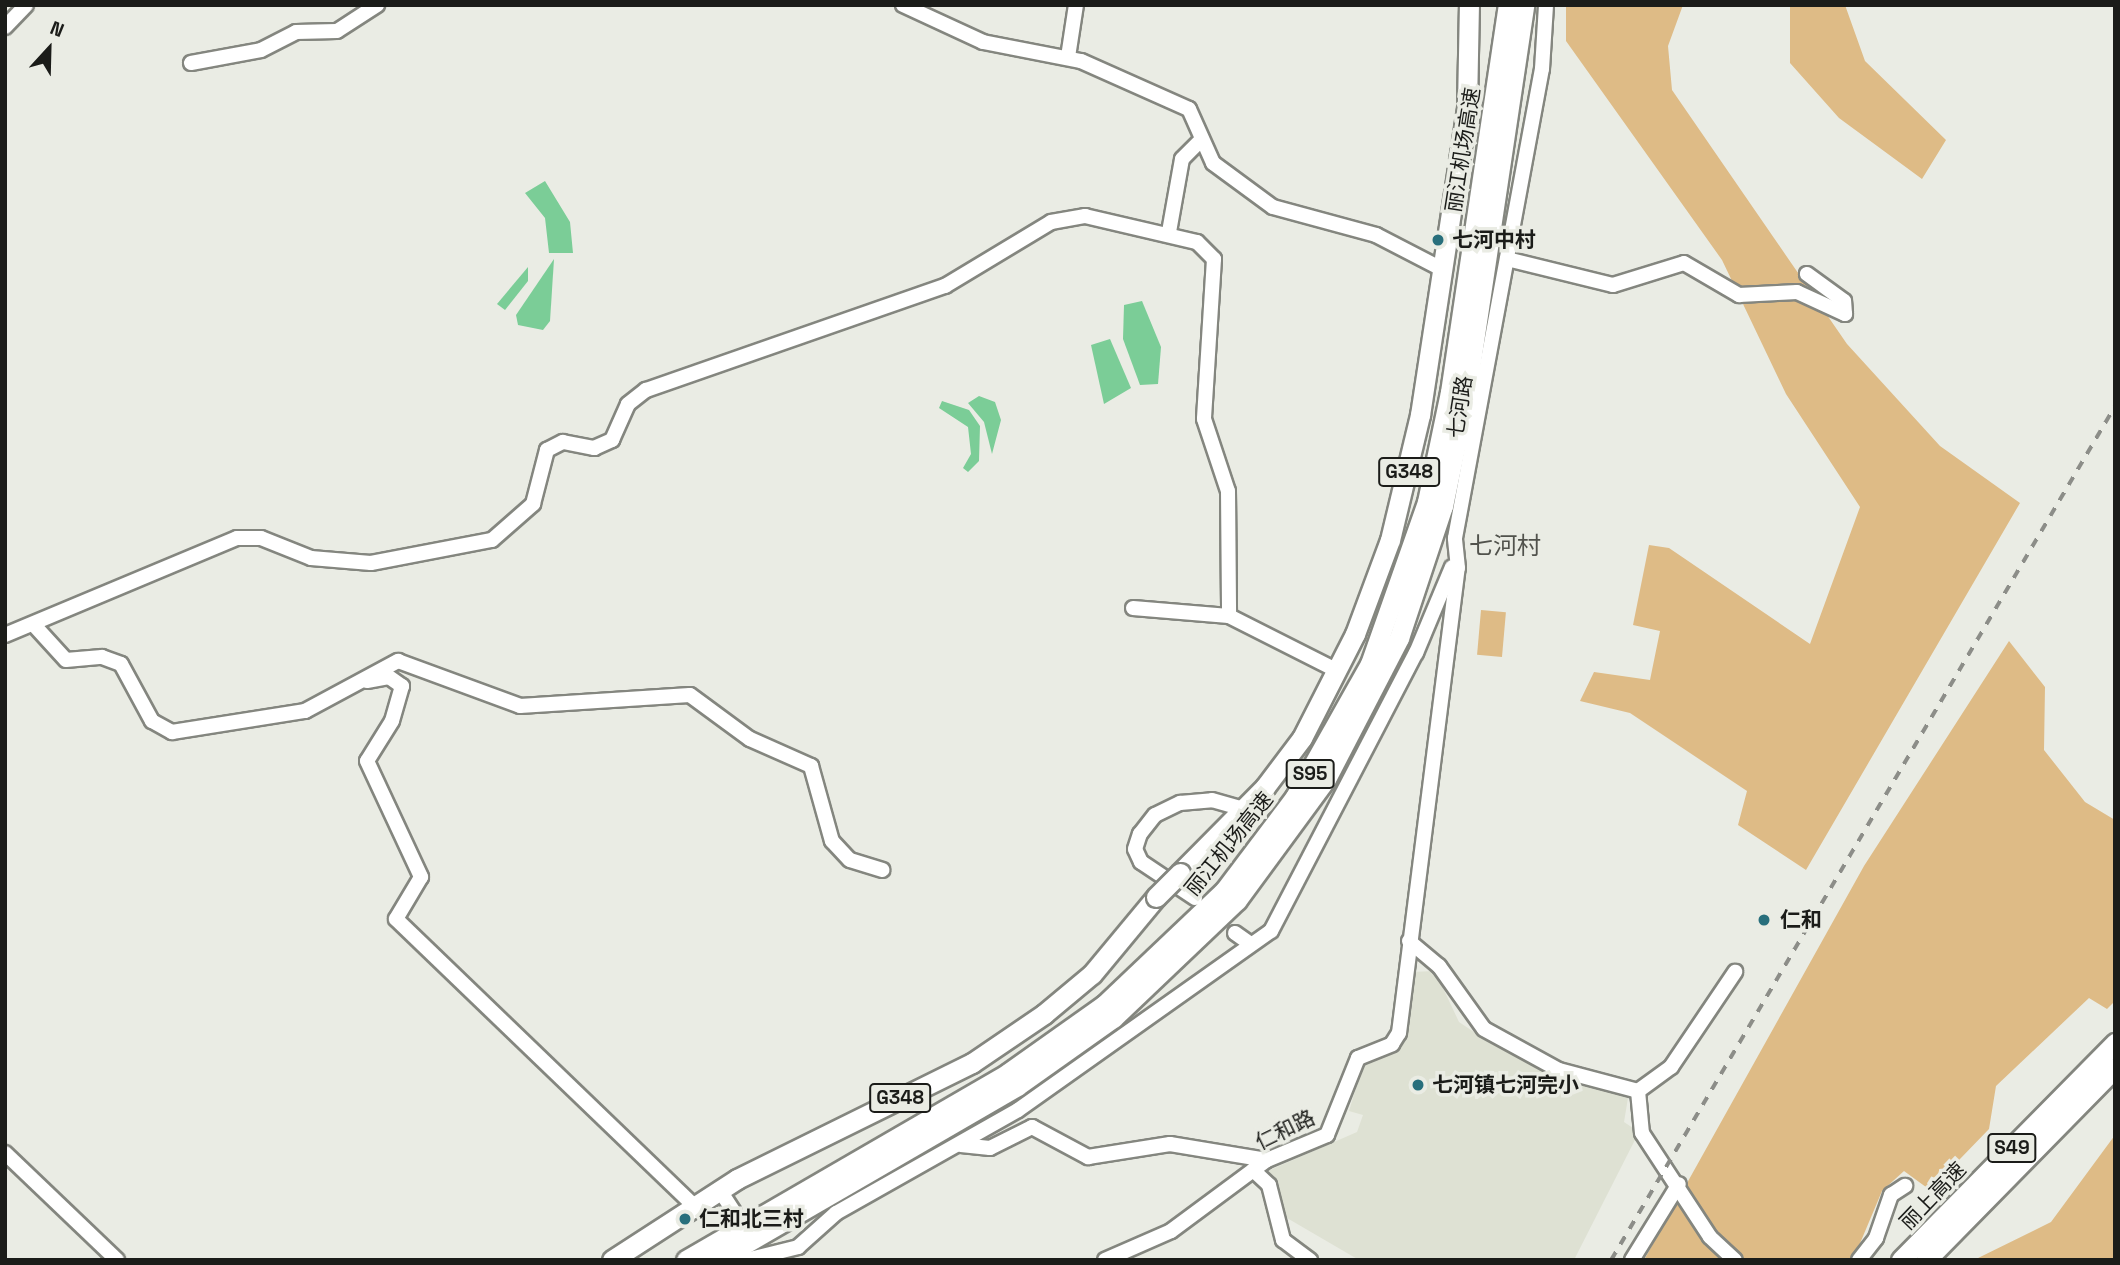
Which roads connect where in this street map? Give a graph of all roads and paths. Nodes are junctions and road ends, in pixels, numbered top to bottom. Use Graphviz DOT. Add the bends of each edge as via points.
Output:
graph roads {
  1 [pos="26,5"];
  2 [pos="377,5"];
  3 [pos="903,5"];
  4 [pos="1076,5"];
  5 [pos="1469,5"];
  6 [pos="1508,5"];
  7 [pos="1524,5"];
  8 [pos="1546,5"];
  9 [pos="5,27"];
  10 [pos="1068,57"];
  11 [pos="191,63"];
  12 [pos="1201,140"];
  13 [pos="1170,232"];
  14 [pos="1507,259"];
  15 [pos="1442,270"];
  16 [pos="1807,274"];
  17 [pos="1457,555"];
  18 [pos="1133,608"];
  19 [pos="1229,616"];
  20 [pos="34,625"];
  21 [pos="5,635"];
  22 [pos="1338,671"];
  23 [pos="355,683"];
  24 [pos="1244,809"];
  25 [pos="882,870"];
  26 [pos="1195,898"];
  27 [pos="1235,933"];
  28 [pos="1409,941"];
  29 [pos="1251,944"];
  30 [pos="1735,972"];
  31 [pos="2115,1043"];
  32 [pos="2115,1068"];
  33 [pos="1638,1091"];
  34 [pos="960,1145"];
  35 [pos="5,1153"];
  36 [pos="1267,1160"];
  37 [pos="1252,1170"];
  38 [pos="1679,1184"];
  39 [pos="1905,1186"];
  40 [pos="719,1189"];
  41 [pos="693,1205"];
  42 [pos="734,1212"];
  43 [pos="796,1254"];
  44 [pos="1912,1257"];
  45 [pos="117,1260"];
  46 [pos="612,1260"];
  47 [pos="686,1260"];
  48 [pos="717,1260"];
  49 [pos="746,1260"];
  50 [pos="1105,1260"];
  51 [pos="1310,1260"];
  52 [pos="1632,1260"];
  53 [pos="1735,1260"];
  54 [pos="1859,1260"];
  1 -- 9 [label="street"];
  2 -- 11 [label="street" via="337,31 296,33 261,50"];
  3 -- 10 [label="street" via="984,42"];
  4 -- 10 [label="street"];
  5 -- 15 [label="highway, G348" via="1466,107"];
  6 -- 47 [label="highway, 丽江机场高速 / S95" via="1450,392 1427,502 1375,653 1301,788 1225,890 1104,1005 1009,1073"];
  7 -- 48 [label="highway, 丽江机场高速 / S95" via="1466,395 1443,506 1399,638 1326,779 1237,900 1113,1018 1017,1086"];
  8 -- 14 [label="street, 七河路" via="1542,69"];
  10 -- 12 [label="street" via="1189,109"];
  12 -- 13 [label="street" via="1181,159"];
  12 -- 15 [label="street" via="1219,169 1282,212 1376,235"];
  13 -- 19 [label="street" via="1205,246 1214,260 1204,419 1227,491"];
  13 -- 20 [label="street" via="1085,216 1057,219 944,286 646,390 628,404 612,440 594,448 563,442 547,450 533,504 492,540 371,563 312,558 261,538 237,537"];
  14 -- 16 [label="street" via="1614,285 1684,263 1739,295 1797,292 1844,314 1844,301"];
  14 -- 17 [label="street, 七河路"];
  15 -- 22 [label="highway, G348" via="1399,510"];
  17 -- 28 [label="street, 七河路"];
  17 -- 29 [label="street" via="1416,653 1275,926"];
  18 -- 19 [label="street"];
  19 -- 22 [label="street"];
  20 -- 21 [label="street"];
  20 -- 23 [label="street" via="66,660 102,657 121,664 152,721 172,732 305,711"];
  22 -- 24 [label="highway, G348" via="1290,756"];
  23 -- 25 [label="street" via="401,661 520,706 690,695 750,739 811,766 832,841 850,860"];
  23 -- 41 [label="street" via="402,681 392,721 367,761 421,877 396,919"];
  24 -- 26 [label="street" via="1212,800 1180,803 1155,816 1140,834 1135,849 1141,862"];
  24 -- 40 [label="highway, G348, bridge" via="1156,897 1092,974 1044,1014 972,1063"];
  27 -- 29 [label="street"];
  28 -- 33 [label="street" via="1439,966 1484,1029 1559,1070"];
  28 -- 36 [label="street, 仁和路" via="1396,1039 1358,1058 1332,1130"];
  29 -- 34 [label="street" via="1067,1078"];
  30 -- 33 [label="street" via="1671,1067"];
  31 -- 44 [label="highway, 丽上高速 / S49"];
  32 -- 44 [label="highway, 丽上高速 / S49"];
  33 -- 38 [label="street" via="1637,1123"];
  34 -- 36 [label="street" via="990,1148 1032,1127 1088,1157 1170,1143"];
  34 -- 43 [label="street" via="836,1213"];
  35 -- 45 [label="street"];
  36 -- 37 [label="street, 仁和路"];
  37 -- 50 [label="street, 仁和路" via="1171,1231"];
  37 -- 51 [label="street" via="1271,1191 1283,1240"];
  38 -- 52 [label="street"];
  38 -- 53 [label="street" via="1713,1241"];
  39 -- 54 [label="street" via="1891,1195 1875,1238"];
  40 -- 41 [label="highway, G348"];
  40 -- 42 [label="street"];
  41 -- 46 [label="highway, G348"];
  43 -- 49 [label="street"];
}
